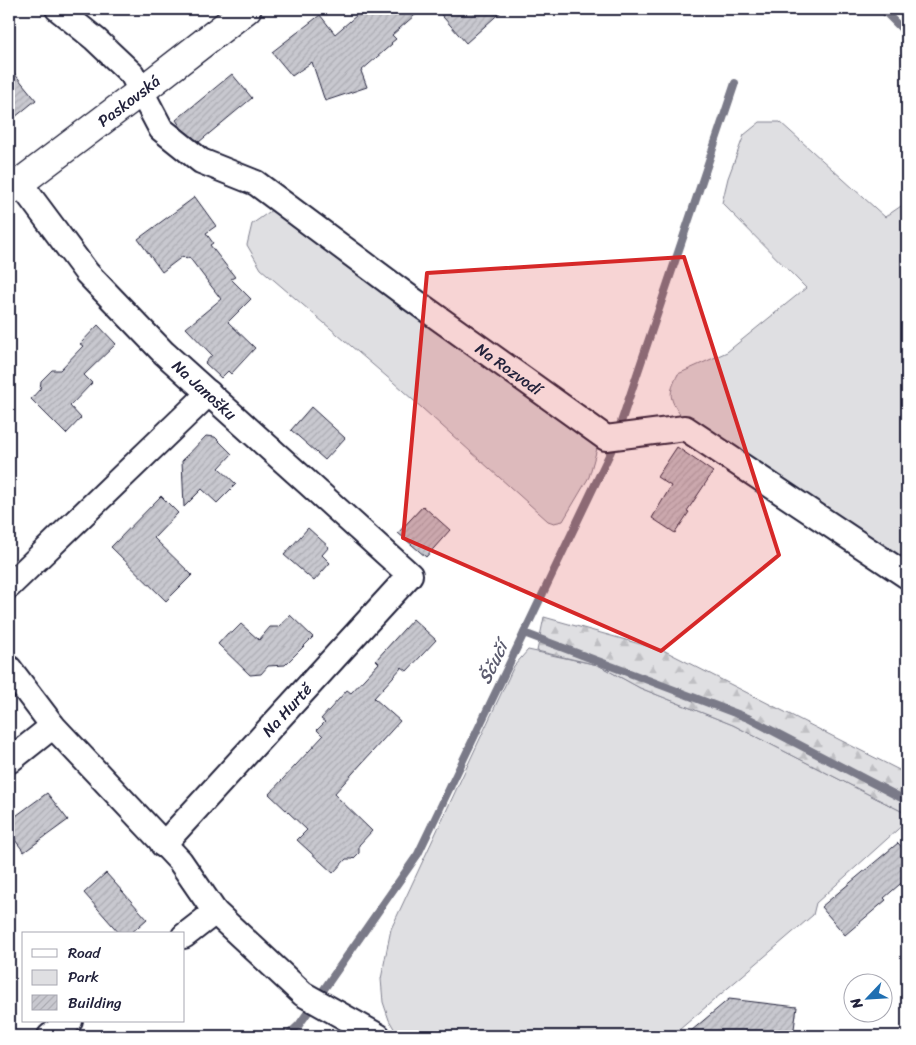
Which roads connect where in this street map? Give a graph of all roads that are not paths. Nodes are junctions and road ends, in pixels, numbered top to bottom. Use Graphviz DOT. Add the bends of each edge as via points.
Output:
graph roads {
  1 [pos="58,9"];
  2 [pos="247,9"];
  3 [pos="140,92"];
  4 [pos="14,187"];
  5 [pos="209,393"];
  6 [pos="410,575"];
  7 [pos="907,576"];
  8 [pos="9,586"];
  9 [pos="9,668"];
  10 [pos="54,726"];
  11 [pos="9,760"];
  12 [pos="163,845"];
  13 [pos="215,912"];
  14 [pos="185,935"];
  15 [pos="69,1022"];
  16 [pos="50,1036"];
  17 [pos="378,1036"];
  1 -- 3 [label="street, Na Rozvodí" via="132,74"];
  2 -- 3 [label="street, Paskovská"];
  3 -- 4 [label="street, Paskovská"];
  3 -- 7 [label="street, Na Rozvodí" via="161,129 201,161 256,182 408,297 606,438 685,428"];
  4 -- 5 [label="street, Na Janošku" via="87,273 164,353"];
  5 -- 6 [label="street, Na Janošku"];
  5 -- 8 [label="street"];
  6 -- 12 [label="street, Na Hurtě"];
  9 -- 10 [label="street"];
  10 -- 11 [label="street"];
  10 -- 12 [label="street"];
  12 -- 13 [label="street" via="180,861"];
  13 -- 14 [label="street"];
  13 -- 17 [label="street" via="303,994"];
  15 -- 16 [label="street"];
}
